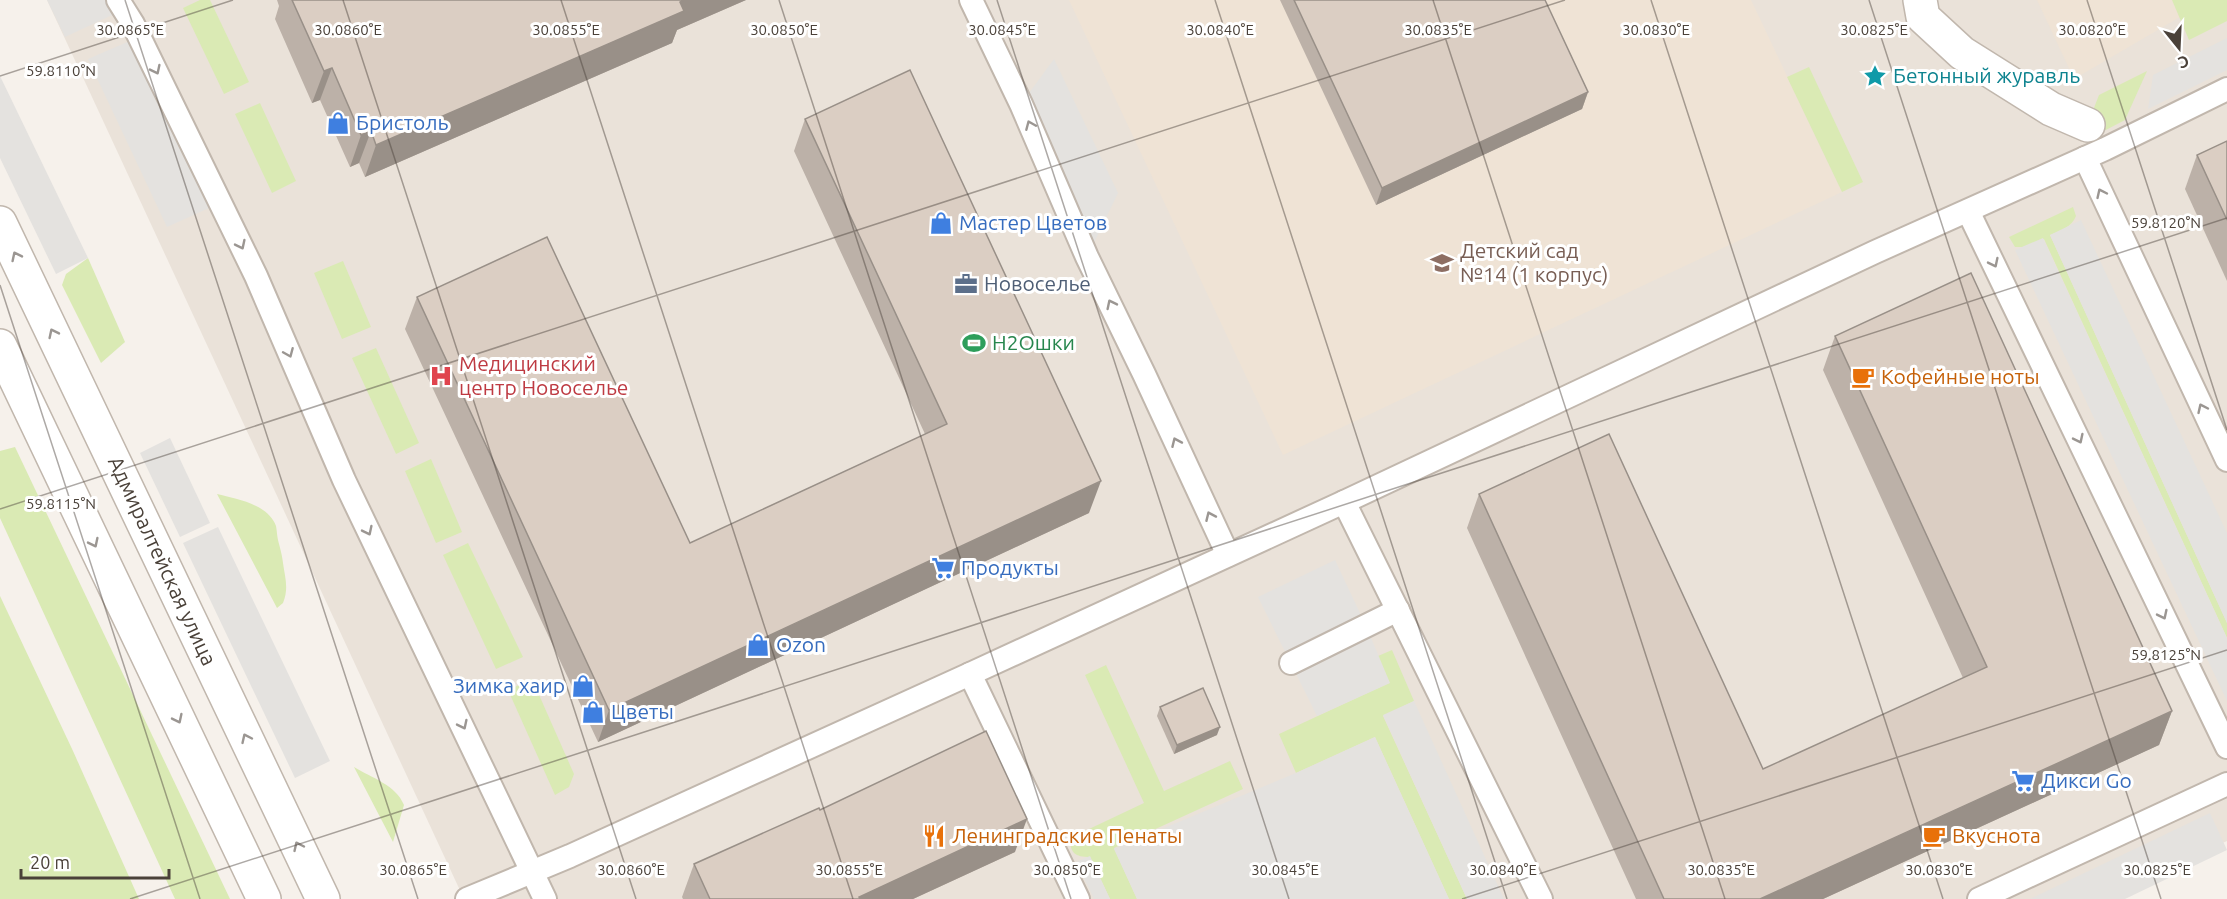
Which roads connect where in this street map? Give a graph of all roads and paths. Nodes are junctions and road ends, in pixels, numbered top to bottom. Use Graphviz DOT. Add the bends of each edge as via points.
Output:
graph roads {
  1 [pos="118,0"];
  2 [pos="971,0"];
  3 [pos="1920,0"];
  4 [pos="2227,89"];
  5 [pos="2088,125"];
  6 [pos="2085,158"];
  7 [pos="1968,211"];
  8 [pos="0,223"];
  9 [pos="0,346"];
  10 [pos="2227,460"];
  11 [pos="1344,502"];
  12 [pos="1228,555"];
  13 [pos="1398,610"];
  14 [pos="1291,663"];
  15 [pos="970,674"];
  16 [pos="2227,747"];
  17 [pos="2227,784"];
  18 [pos="533,873"];
  19 [pos="264,899"];
  20 [pos="323,899"];
  21 [pos="467,899"];
  22 [pos="545,899"];
  23 [pos="1078,899"];
  24 [pos="1542,899"];
  25 [pos="1979,899"];
  1 -- 18 [label="lane, one-way" via="256,276 344,480"];
  12 -- 2 [label="lane, one-way"];
  3 -- 5 [label="street" via="1923,17 1962,53 2051,109"];
  4 -- 6 [label="lane"];
  6 -- 7 [label="lane"];
  10 -- 6 [label="lane, one-way"];
  7 -- 11 [label="lane"];
  7 -- 16 [label="lane, one-way"];
  20 -- 8 [label="street, Адмиралтейская улица, one-way"];
  9 -- 19 [label="street, one-way"];
  11 -- 12 [label="lane"];
  11 -- 13 [label="lane"];
  12 -- 15 [label="lane"];
  13 -- 14 [label="lane"];
  13 -- 24 [label="lane"];
  15 -- 18 [label="lane"];
  15 -- 23 [label="lane"];
  17 -- 25 [label="lane"];
  18 -- 21 [label="lane"];
  18 -- 22 [label="lane"];
}
